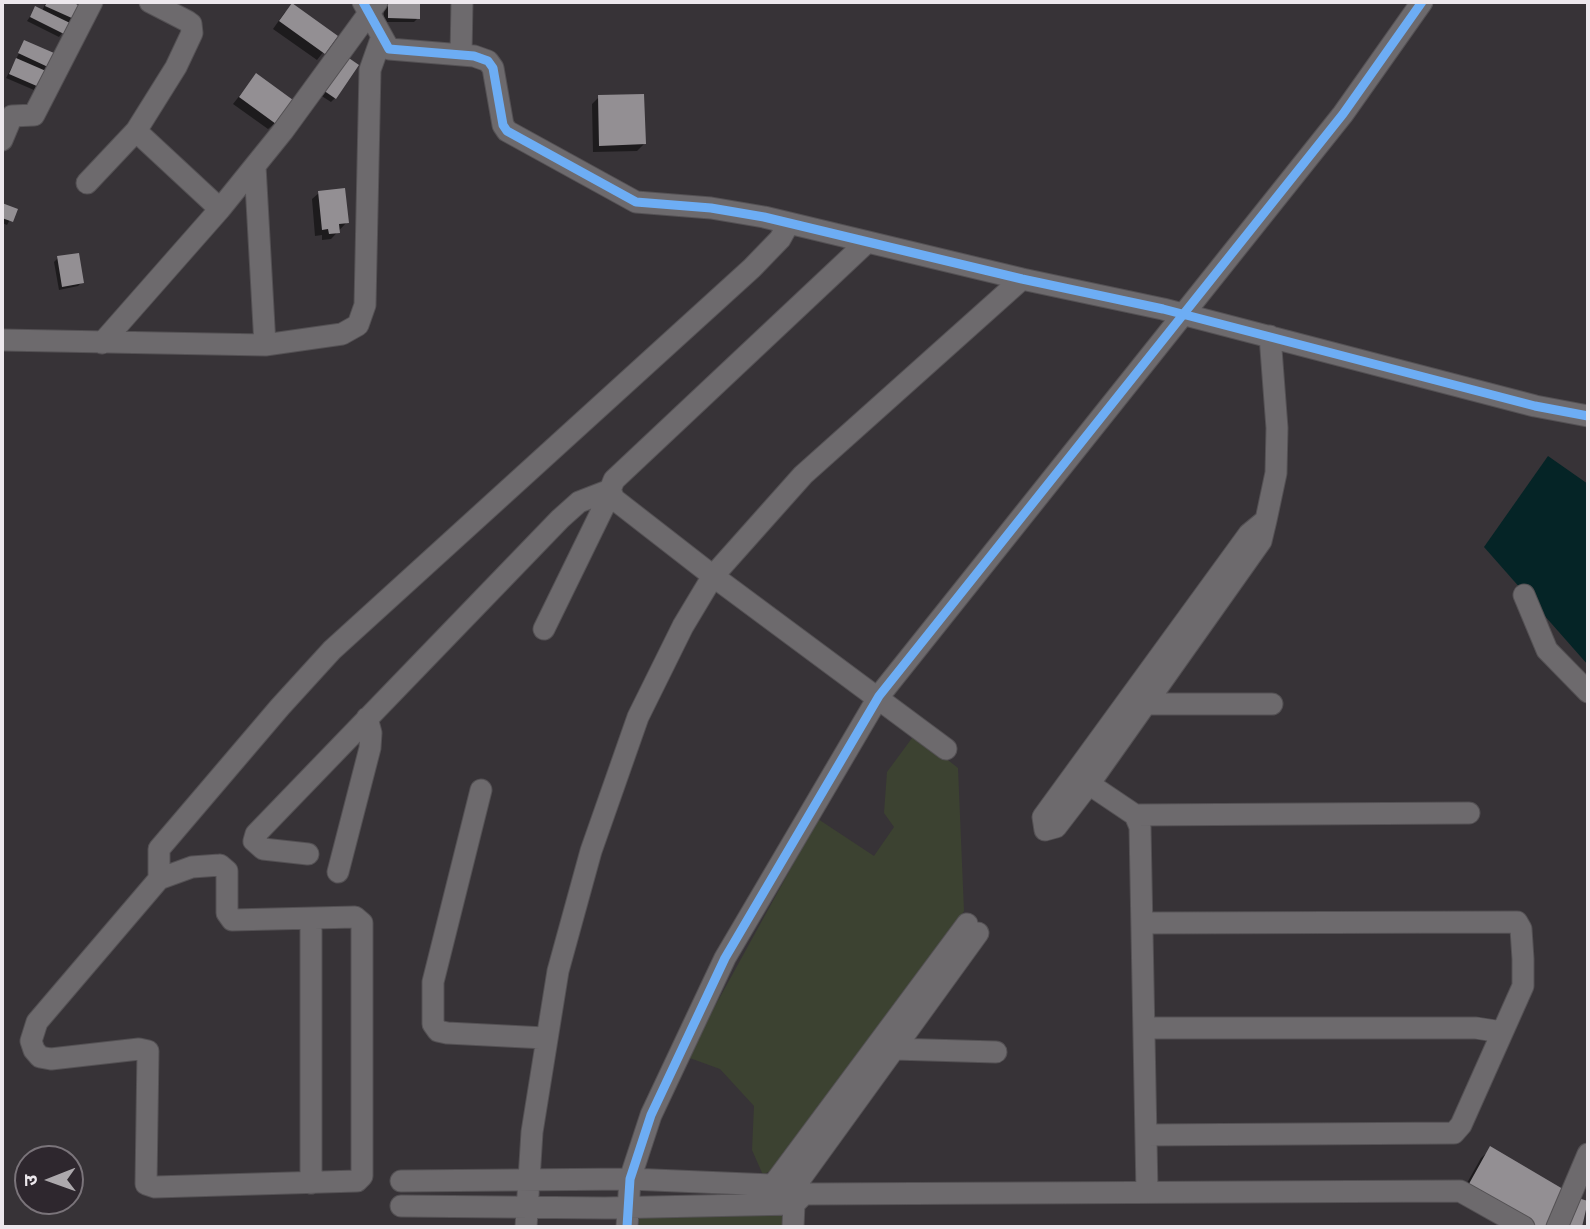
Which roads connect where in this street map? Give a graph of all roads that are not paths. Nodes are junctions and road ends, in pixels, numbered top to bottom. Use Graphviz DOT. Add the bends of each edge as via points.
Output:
graph roads {
  1 [pos="92,2"];
  2 [pos="149,2"];
  3 [pos="462,2"];
  4 [pos="1422,2"];
  5 [pos="370,4"];
  6 [pos="381,39"];
  7 [pos="461,55"];
  8 [pos="136,131"];
  9 [pos="2,140"];
  10 [pos="255,166"];
  11 [pos="87,183"];
  12 [pos="220,209"];
  13 [pos="789,223"];
  14 [pos="866,243"];
  15 [pos="1022,279"];
  16 [pos="1186,315"];
  17 [pos="1270,336"];
  18 [pos="2,340"];
  19 [pos="102,343"];
  20 [pos="265,345"];
  21 [pos="1588,416"];
  22 [pos="610,492"];
  23 [pos="1266,520"];
  24 [pos="713,576"];
  25 [pos="1524,595"];
  26 [pos="544,629"];
  27 [pos="1588,692"];
  28 [pos="879,696"];
  29 [pos="1145,704"];
  30 [pos="1272,704"];
  31 [pos="367,718"];
  32 [pos="946,749"];
  33 [pos="1089,784"];
  34 [pos="481,790"];
  35 [pos="1469,813"];
  36 [pos="1135,814"];
  37 [pos="308,854"];
  38 [pos="338,872"];
  39 [pos="159,879"];
  40 [pos="311,919"];
  41 [pos="1142,923"];
  42 [pos="973,928"];
  43 [pos="1144,1028"];
  44 [pos="1502,1032"];
  45 [pos="545,1038"];
  46 [pos="887,1045"];
  47 [pos="996,1052"];
  48 [pos="1146,1135"];
  49 [pos="1588,1154"];
  50 [pos="630,1179"];
  51 [pos="529,1180"];
  52 [pos="401,1181"];
  53 [pos="311,1183"];
  54 [pos="773,1185"];
  55 [pos="1147,1192"];
  56 [pos="798,1195"];
  57 [pos="1580,1195"];
  58 [pos="401,1206"];
  59 [pos="527,1217"];
  60 [pos="628,1217"];
  61 [pos="604,1218"];
  62 [pos="793,1227"];
  63 [pos="1524,1227"];
  64 [pos="1557,1227"];
  1 -- 9 [label="street" via="34,115 12,116"];
  2 -- 8 [label="street" via="187,20 193,28 176,66"];
  3 -- 7 [label="street"];
  4 -- 16 [label="street" via="1343,114"];
  5 -- 6 [label="street"];
  5 -- 10 [label="street"];
  6 -- 7 [label="street" via="392,51"];
  6 -- 20 [label="street" via="370,70 362,317 358,325 342,334"];
  7 -- 13 [label="street" via="482,58 493,68 507,131 627,198"];
  8 -- 11 [label="street"];
  8 -- 12 [label="street"];
  10 -- 12 [label="street"];
  10 -- 20 [label="street"];
  12 -- 19 [label="street"];
  13 -- 14 [label="street"];
  13 -- 39 [label="street" via="751,268 332,650 159,849"];
  14 -- 15 [label="street"];
  14 -- 22 [label="street" via="614,480"];
  15 -- 16 [label="street"];
  15 -- 24 [label="street" via="819,459"];
  16 -- 17 [label="street"];
  16 -- 28 [label="street"];
  17 -- 21 [label="street"];
  17 -- 23 [label="street" via="1277,428 1276,474"];
  18 -- 19 [label="street"];
  19 -- 20 [label="street"];
  22 -- 24 [label="street"];
  22 -- 26 [label="street"];
  22 -- 31 [label="street" via="579,502 560,519"];
  23 -- 29 [label="street" via="1261,541"];
  23 -- 33 [label="street" via="1249,534 1044,817 1045,830 1056,827"];
  24 -- 28 [label="street"];
  24 -- 45 [label="street" via="638,718 591,851"];
  25 -- 27 [label="street" via="1547,650"];
  28 -- 32 [label="street"];
  28 -- 50 [label="street" via="725,958 651,1115"];
  29 -- 30 [label="street"];
  29 -- 33 [label="street"];
  31 -- 37 [label="street" via="256,834 254,841 263,849"];
  31 -- 38 [label="street" via="370,748"];
  33 -- 36 [label="street"];
  34 -- 45 [label="street" via="433,982 433,1024 447,1033"];
  35 -- 36 [label="street"];
  36 -- 41 [label="street" via="1140,827"];
  39 -- 40 [label="street" via="192,867 220,865 227,872 227,913 232,920"];
  39 -- 53 [label="street" via="37,1022 31,1041 34,1050 51,1059 148,1051 146,1184"];
  40 -- 53 [label="street"];
  40 -- 53 [label="street" via="355,917 362,923 362,1176 351,1182"];
  41 -- 43 [label="street"];
  41 -- 44 [label="street" via="1517,922 1523,986"];
  42 -- 46 [label="street"];
  43 -- 44 [label="street" via="1476,1028"];
  43 -- 48 [label="street"];
  44 -- 48 [label="street" via="1454,1133"];
  45 -- 51 [label="street"];
  46 -- 47 [label="street"];
  46 -- 54 [label="street"];
  46 -- 56 [label="street"];
  48 -- 55 [label="street"];
  49 -- 57 [label="street"];
  50 -- 51 [label="street"];
  50 -- 54 [label="street"];
  50 -- 60 [label="street"];
  51 -- 52 [label="street"];
  51 -- 59 [label="street"];
  54 -- 56 [label="street"];
  55 -- 56 [label="street"];
  55 -- 63 [label="street" via="1460,1191"];
  56 -- 60 [label="street"];
  56 -- 62 [label="street"];
  57 -- 64 [label="street"];
  58 -- 59 [label="street"];
  59 -- 61 [label="street"];
  60 -- 61 [label="street"];
}
